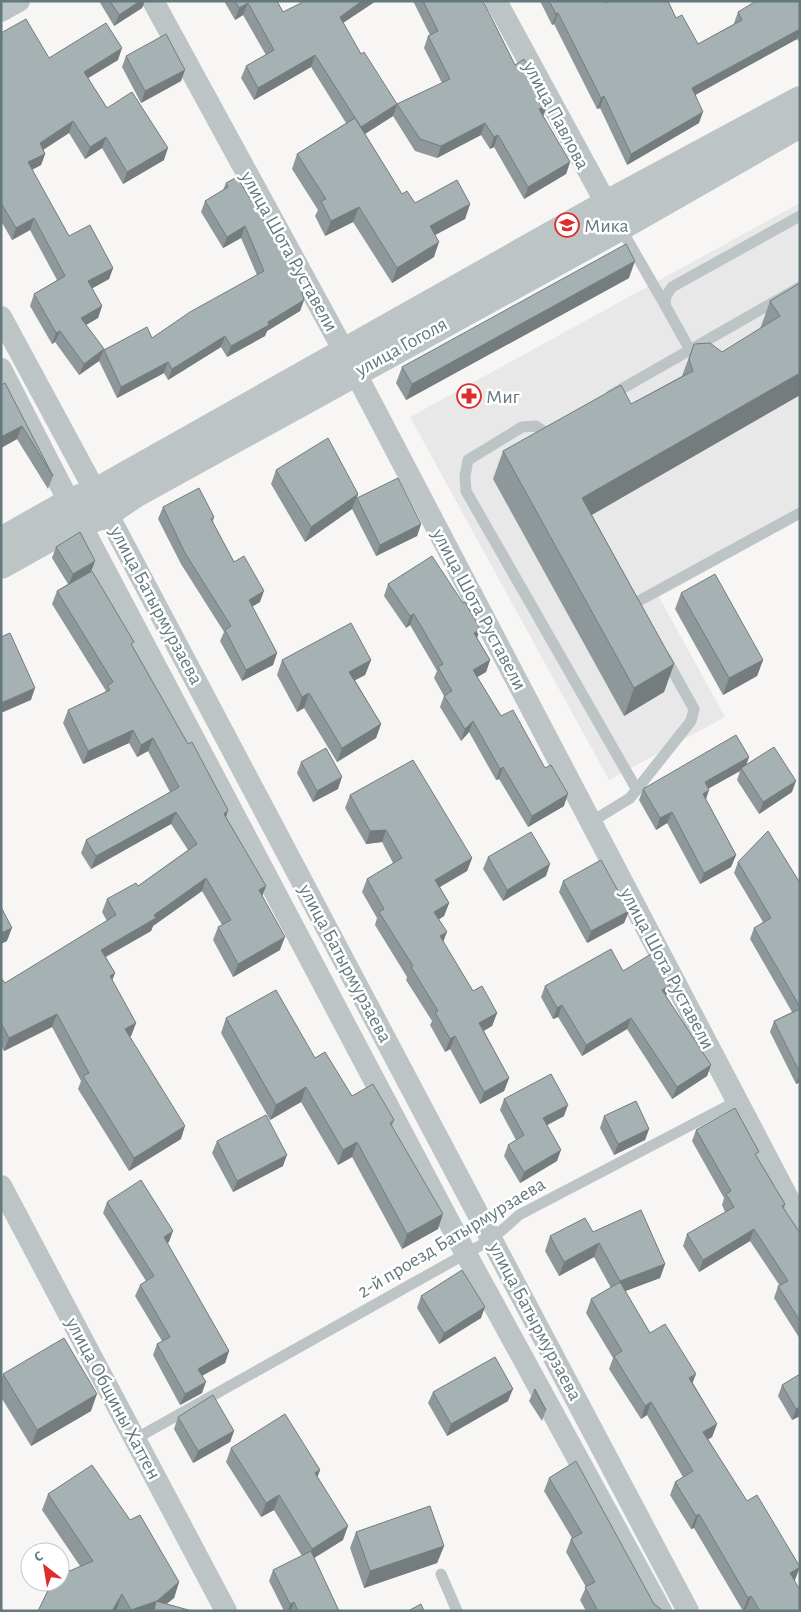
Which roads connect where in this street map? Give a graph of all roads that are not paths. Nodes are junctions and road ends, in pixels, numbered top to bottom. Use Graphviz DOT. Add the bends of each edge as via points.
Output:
graph roads {
  1 [pos="19,1"];
  2 [pos="154,1"];
  3 [pos="496,1"];
  4 [pos="1,11"];
  5 [pos="800,100"];
  6 [pos="800,124"];
  7 [pos="612,216"];
  8 [pos="800,216"];
  9 [pos="800,287"];
  10 [pos="665,305"];
  11 [pos="1,317"];
  12 [pos="690,350"];
  13 [pos="350,361"];
  14 [pos="1,369"];
  15 [pos="597,404"];
  16 [pos="563,423"];
  17 [pos="102,502"];
  18 [pos="800,513"];
  19 [pos="75,514"];
  20 [pos="1,540"];
  21 [pos="1,565"];
  22 [pos="635,604"];
  23 [pos="658,644"];
  24 [pos="637,790"];
  25 [pos="591,822"];
  26 [pos="737,1101"];
  27 [pos="1,1186"];
  28 [pos="800,1221"];
  29 [pos="492,1239"];
  30 [pos="466,1254"];
  31 [pos="135,1439"];
  32 [pos="441,1574"];
  33 [pos="226,1611"];
  34 [pos="457,1611"];
  35 [pos="661,1611"];
  36 [pos="688,1611"];
  1 -- 4 [label="street"];
  2 -- 13 [label="street, улица Шота Руставели"];
  3 -- 7 [label="street, улица Павлова"];
  5 -- 7 [label="street, улица Гоголя"];
  6 -- 7 [label="street, улица Гоголя"];
  7 -- 10 [label="lane"];
  7 -- 13 [label="street, улица Гоголя"];
  8 -- 10 [label="lane" via="672,287"];
  9 -- 12 [label="lane"];
  10 -- 12 [label="lane"];
  11 -- 17 [label="street, улица Батырмурзаева"];
  12 -- 15 [label="lane"];
  13 -- 17 [label="street, улица Гоголя" via="135,494"];
  13 -- 25 [label="street, улица Шота Руставели"];
  14 -- 19 [label="street, улица Батырмурзаева"];
  16 -- 24 [label="lane" via="546,433 536,426 522,427 468,460 466,491"];
  17 -- 19 [label="street, улица Гоголя"];
  17 -- 29 [label="street, улица Батырмурзаева"];
  18 -- 22 [label="lane"];
  19 -- 20 [label="street, улица Гоголя"];
  19 -- 21 [label="street, улица Гоголя" via="60,532"];
  19 -- 30 [label="street, улица Батырмурзаева"];
  23 -- 24 [label="lane" via="694,709 684,731"];
  24 -- 25 [label="lane" via="630,798"];
  25 -- 26 [label="street, улица Шота Руставели"];
  26 -- 28 [label="street, улица Шота Руставели"];
  26 -- 29 [label="lane, 2-й проезд Батырмурзаева" via="519,1215"];
  27 -- 31 [label="street, улица Общины Хаттен"];
  29 -- 30 [label="lane, 2-й проезд Батырмурзаева"];
  29 -- 36 [label="street, улица Батырмурзаева"];
  30 -- 31 [label="lane, 2-й проезд Батырмурзаева"];
  30 -- 35 [label="street, улица Батырмурзаева"];
  31 -- 33 [label="street, улица Общины Хаттен"];
  32 -- 34 [label="lane"];
}
